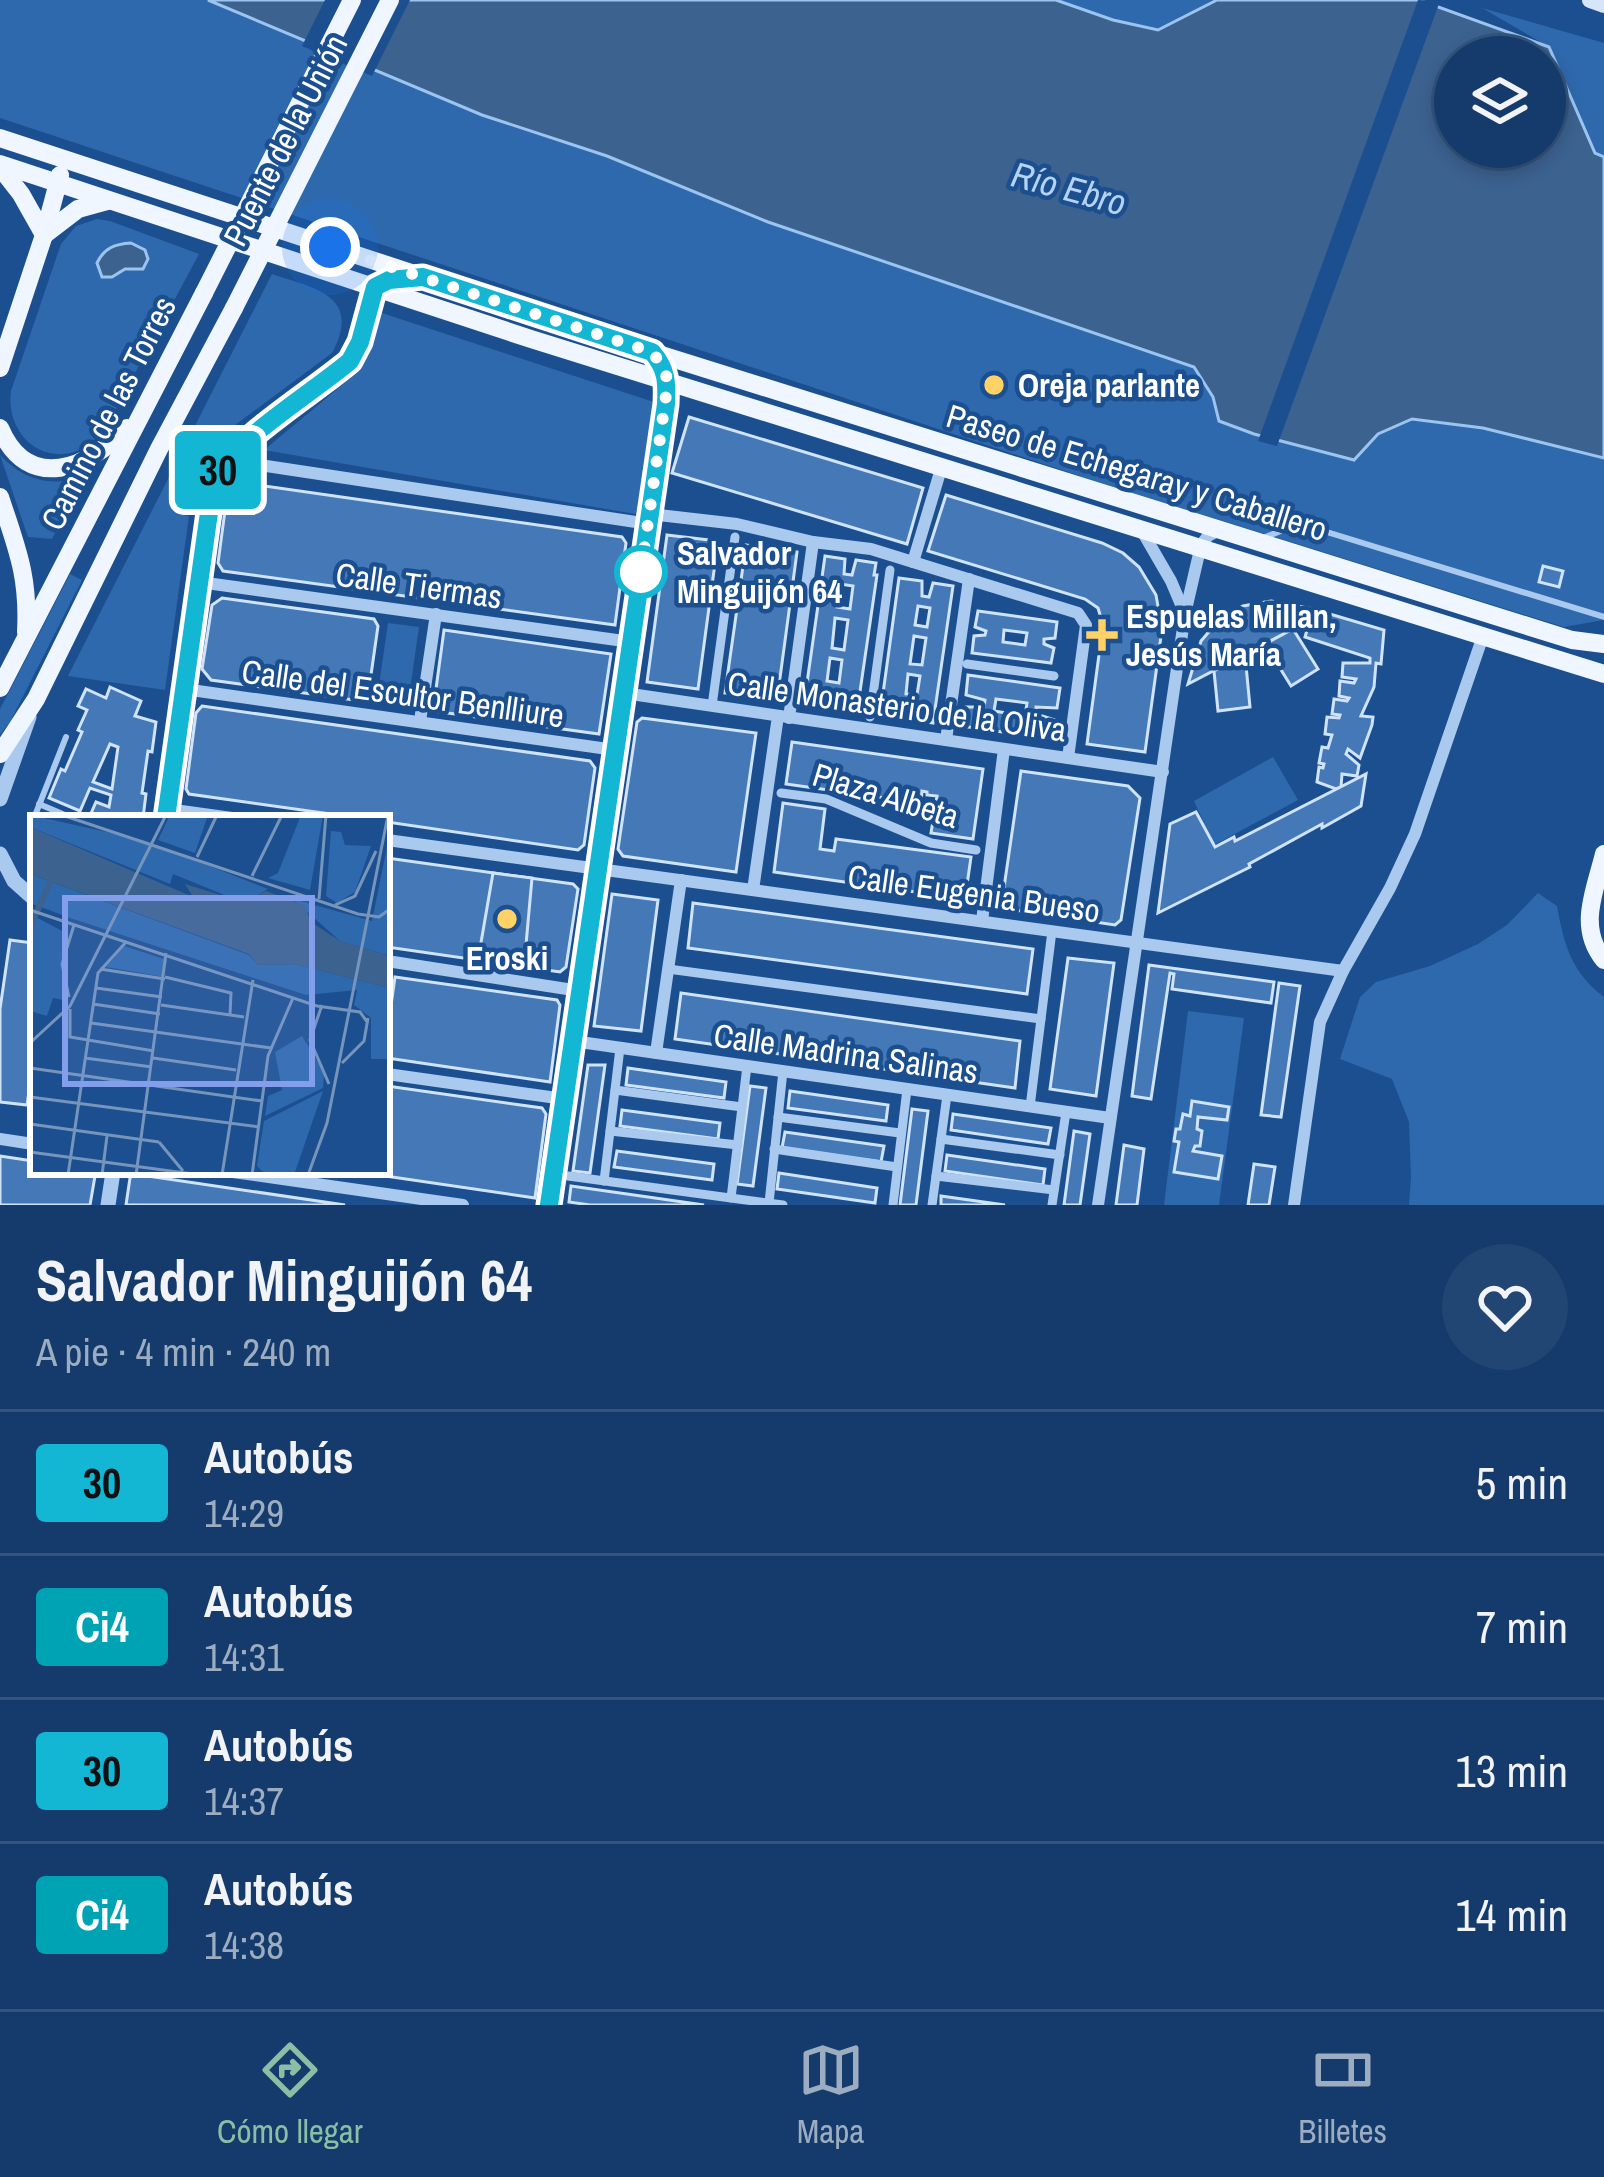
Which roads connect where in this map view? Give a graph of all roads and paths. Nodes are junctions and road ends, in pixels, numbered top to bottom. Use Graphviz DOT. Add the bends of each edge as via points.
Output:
graph roads {
  1 [pos="352,0"];
  2 [pos="389,0"];
  3 [pos="0,138"];
  4 [pos="41,153"];
  5 [pos="0,165"];
  6 [pos="102,173"];
  7 [pos="58,179"];
  8 [pos="111,201"];
  9 [pos="44,235"];
  10 [pos="423,277"];
  11 [pos="375,287"];
  12 [pos="204,293"];
  13 [pos="234,308"];
  14 [pos="652,352"];
  15 [pos="0,368"];
  16 [pos="668,381"];
  17 [pos="139,416"];
  18 [pos="0,428"];
  19 [pos="227,460"];
  20 [pos="941,469"];
  21 [pos="0,497"];
  22 [pos="649,519"];
  23 [pos="1220,530"];
  24 [pos="1142,531"];
  25 [pos="735,537"];
  26 [pos="1256,541"];
  27 [pos="813,542"];
  28 [pos="1200,550"];
  29 [pos="913,562"];
  30 [pos="890,570"];
  31 [pos="969,579"];
  32 [pos="199,582"];
  33 [pos="436,614"];
  34 [pos="1186,614"];
  35 [pos="1604,616"];
  36 [pos="1483,636"];
  37 [pos="631,642"];
  38 [pos="25,643"];
  39 [pos="1604,644"];
  40 [pos="967,664"];
  41 [pos="1604,674"];
  42 [pos="1054,676"];
  43 [pos="0,688"];
  44 [pos="184,688"];
  45 [pos="624,694"];
  46 [pos="36,699"];
  47 [pos="712,706"];
  48 [pos="784,717"];
  49 [pos="870,717"];
  50 [pos="420,721"];
  51 [pos="66,737"];
  52 [pos="946,740"];
  53 [pos="1004,749"];
  54 [pos="615,750"];
  55 [pos="0,754"];
  56 [pos="1068,758"];
  57 [pos="1163,772"];
  58 [pos="781,793"];
  59 [pos="0,799"];
  60 [pos="39,804"];
  61 [pos="166,814"];
  62 [pos="35,815"];
  63 [pos="65,815"];
  64 [pos="390,840"];
  65 [pos="976,850"];
  66 [pos="0,854"];
  67 [pos="1604,854"];
  68 [pos="598,869"];
  69 [pos="681,880"];
  70 [pos="753,890"];
  71 [pos="30,895"];
  72 [pos="1592,902"];
  73 [pos="982,921"];
  74 [pos="1052,931"];
  75 [pos="1136,942"];
  76 [pos="1604,945"];
  77 [pos="1604,960"];
  78 [pos="390,961"];
  79 [pos="668,969"];
  80 [pos="1343,971"];
  81 [pos="580,991"];
  82 [pos="1041,1019"];
  83 [pos="573,1041"];
  84 [pos="620,1048"];
  85 [pos="656,1053"];
  86 [pos="747,1066"];
  87 [pos="783,1071"];
  88 [pos="390,1074"];
  89 [pos="907,1089"];
  90 [pos="615,1090"];
  91 [pos="947,1095"];
  92 [pos="564,1099"];
  93 [pos="742,1107"];
  94 [pos="1030,1107"];
  95 [pos="1066,1112"];
  96 [pos="778,1117"];
  97 [pos="1110,1118"];
  98 [pos="610,1131"];
  99 [pos="900,1133"];
  100 [pos="0,1138"];
  101 [pos="941,1139"];
  102 [pos="30,1143"];
  103 [pos="738,1145"];
  104 [pos="774,1149"];
  105 [pos="1060,1155"];
  106 [pos="897,1167"];
  107 [pos="112,1175"];
  108 [pos="253,1175"];
  109 [pos="568,1176"];
  110 [pos="936,1176"];
  111 [pos="604,1181"];
  112 [pos="1054,1190"];
  113 [pos="731,1198"];
  114 [pos="745,1203"];
  115 [pos="769,1203"];
  116 [pos="108,1205"];
  117 [pos="463,1205"];
  118 [pos="549,1205"];
  119 [pos="783,1205"];
  120 [pos="893,1205"];
  121 [pos="932,1205"];
  122 [pos="1052,1205"];
  123 [pos="1098,1205"];
  124 [pos="1294,1205"];
  1 -- 12 [label="main road, Puente de la Unión, bridge"];
  2 -- 13 [label="main road, Puente de la Unión, bridge"];
  3 -- 4 [label="main road, Paseo de Echegaray y Caballero"];
  4 -- 6 [label="main road, Paseo de Echegaray y Caballero"];
  4 -- 7 [label="main road"];
  5 -- 7 [label="main road, Paseo de Echegaray y Caballero"];
  5 -- 9 [label="main road"];
  6 -- 7 [label="main road"];
  6 -- 10 [label="main road, Paseo de Echegaray y Caballero"];
  7 -- 8 [label="main road, Paseo de Echegaray y Caballero"];
  7 -- 9 [label="main road"];
  8 -- 9 [label="main road" via="78,208"];
  8 -- 11 [label="main road, Paseo de Echegaray y Caballero"];
  9 -- 15 [label="main road"];
  10 -- 11 [label="street"];
  10 -- 14 [label="main road, Paseo de Echegaray y Caballero"];
  11 -- 16 [label="main road, Paseo de Echegaray y Caballero"];
  11 -- 19 [label="street" via="350,361"];
  12 -- 17 [label="main road, Camino de las Torres"];
  13 -- 46 [label="main road, Camino de las Torres"];
  14 -- 16 [label="street"];
  14 -- 23 [label="main road, Paseo de Echegaray y Caballero"];
  16 -- 20 [label="main road, Paseo de Echegaray y Caballero"];
  16 -- 22 [label="street"];
  17 -- 18 [label="main road" via="106,450 65,469 20,456"];
  17 -- 38 [label="main road, Camino de las Torres"];
  19 -- 22 [label="street"];
  19 -- 32 [label="street" via="211,487"];
  20 -- 24 [label="main road, Paseo de Echegaray y Caballero"];
  20 -- 29 [label="street"];
  21 -- 38 [label="main road" via="26,584"];
  22 -- 27 [label="street" via="737,524"];
  22 -- 37 [label="street"];
  23 -- 26 [label="main road, Paseo de Echegaray y Caballero"];
  23 -- 28 [label="street"];
  24 -- 28 [label="main road, Paseo de Echegaray y Caballero"];
  24 -- 34 [label="street"];
  25 -- 47 [label="street"];
  26 -- 35 [label="lane" via="1288,528 1317,529"];
  26 -- 39 [label="main road, Paseo de Echegaray y Caballero"];
  27 -- 29 [label="street"];
  27 -- 48 [label="street"];
  28 -- 34 [label="street"];
  28 -- 36 [label="main road, Paseo de Echegaray y Caballero"];
  29 -- 31 [label="street"];
  30 -- 49 [label="street"];
  31 -- 52 [label="street"];
  31 -- 56 [label="street" via="1084,619"];
  32 -- 33 [label="street, Calle Tiermas"];
  32 -- 44 [label="street"];
  33 -- 37 [label="street, Calle Tiermas"];
  33 -- 50 [label="street"];
  34 -- 57 [label="street"];
  36 -- 41 [label="main road, Paseo de Echegaray y Caballero"];
  36 -- 80 [label="street" via="1415,833"];
  37 -- 45 [label="street"];
  38 -- 43 [label="main road, Camino de las Torres"];
  40 -- 42 [label="street"];
  44 -- 50 [label="street, Calle del Escultor Benlliure"];
  44 -- 61 [label="street"];
  45 -- 47 [label="street, Calle Monasterio de la Oliva"];
  45 -- 54 [label="street"];
  46 -- 55 [label="main road, Camino de las Torres"];
  46 -- 59 [label="street"];
  47 -- 48 [label="street, Calle Monasterio de la Oliva"];
  48 -- 52 [label="street, Calle Monasterio de la Oliva"];
  48 -- 70 [label="street"];
  50 -- 54 [label="street, Calle del Escultor Benlliure"];
  51 -- 60 [label="lane"];
  52 -- 53 [label="street, Calle Monasterio de la Oliva"];
  53 -- 56 [label="street, Calle Monasterio de la Oliva"];
  53 -- 73 [label="street"];
  54 -- 68 [label="street"];
  56 -- 57 [label="street, Calle Monasterio de la Oliva"];
  57 -- 75 [label="street"];
  58 -- 65 [label="street, Plaza Albeta" via="826,799 931,843"];
  60 -- 62 [label="lane"];
  60 -- 63 [label="lane"];
  64 -- 68 [label="street, Calle Eugenia Bueso"];
  66 -- 71 [label="street"];
  67 -- 72 [label="main road"];
  68 -- 69 [label="street, Calle Eugenia Bueso"];
  68 -- 81 [label="street"];
  69 -- 70 [label="street, Calle Eugenia Bueso"];
  69 -- 79 [label="street"];
  70 -- 73 [label="street, Calle Eugenia Bueso"];
  72 -- 76 [label="main road"];
  72 -- 77 [label="main road" via="1588,931"];
  73 -- 74 [label="street, Calle Eugenia Bueso"];
  74 -- 75 [label="street, Calle Eugenia Bueso"];
  74 -- 82 [label="street"];
  75 -- 80 [label="street, Calle Eugenia Bueso"];
  75 -- 97 [label="street"];
  78 -- 81 [label="street"];
  79 -- 82 [label="street"];
  79 -- 85 [label="street"];
  80 -- 124 [label="street" via="1320,1022"];
  81 -- 83 [label="street"];
  82 -- 94 [label="street"];
  83 -- 84 [label="street, Calle Madrina Salinas"];
  83 -- 92 [label="street"];
  84 -- 85 [label="street, Calle Madrina Salinas"];
  84 -- 90 [label="street"];
  85 -- 86 [label="street, Calle Madrina Salinas"];
  86 -- 87 [label="street, Calle Madrina Salinas"];
  86 -- 93 [label="street"];
  87 -- 89 [label="street, Calle Madrina Salinas"];
  87 -- 96 [label="street"];
  88 -- 92 [label="street"];
  89 -- 91 [label="street, Calle Madrina Salinas"];
  89 -- 99 [label="street"];
  90 -- 93 [label="street"];
  90 -- 98 [label="street"];
  91 -- 94 [label="street, Calle Madrina Salinas"];
  91 -- 101 [label="street"];
  92 -- 118 [label="street"];
  93 -- 103 [label="street"];
  94 -- 95 [label="street, Calle Madrina Salinas"];
  95 -- 97 [label="street, Calle Madrina Salinas"];
  95 -- 105 [label="street"];
  96 -- 99 [label="street"];
  96 -- 104 [label="street"];
  97 -- 123 [label="street"];
  98 -- 103 [label="street"];
  98 -- 111 [label="street"];
  99 -- 106 [label="street"];
  100 -- 102 [label="street"];
  101 -- 105 [label="street"];
  101 -- 110 [label="street"];
  103 -- 113 [label="street"];
  104 -- 106 [label="street"];
  104 -- 115 [label="street"];
  105 -- 112 [label="street"];
  106 -- 120 [label="street"];
  107 -- 116 [label="street"];
  108 -- 117 [label="street"];
  109 -- 111 [label="street"];
  110 -- 112 [label="street"];
  110 -- 121 [label="street"];
  111 -- 113 [label="street"];
  112 -- 122 [label="street"];
  113 -- 114 [label="street"];
  114 -- 115 [label="street"];
  115 -- 119 [label="street"];
}
